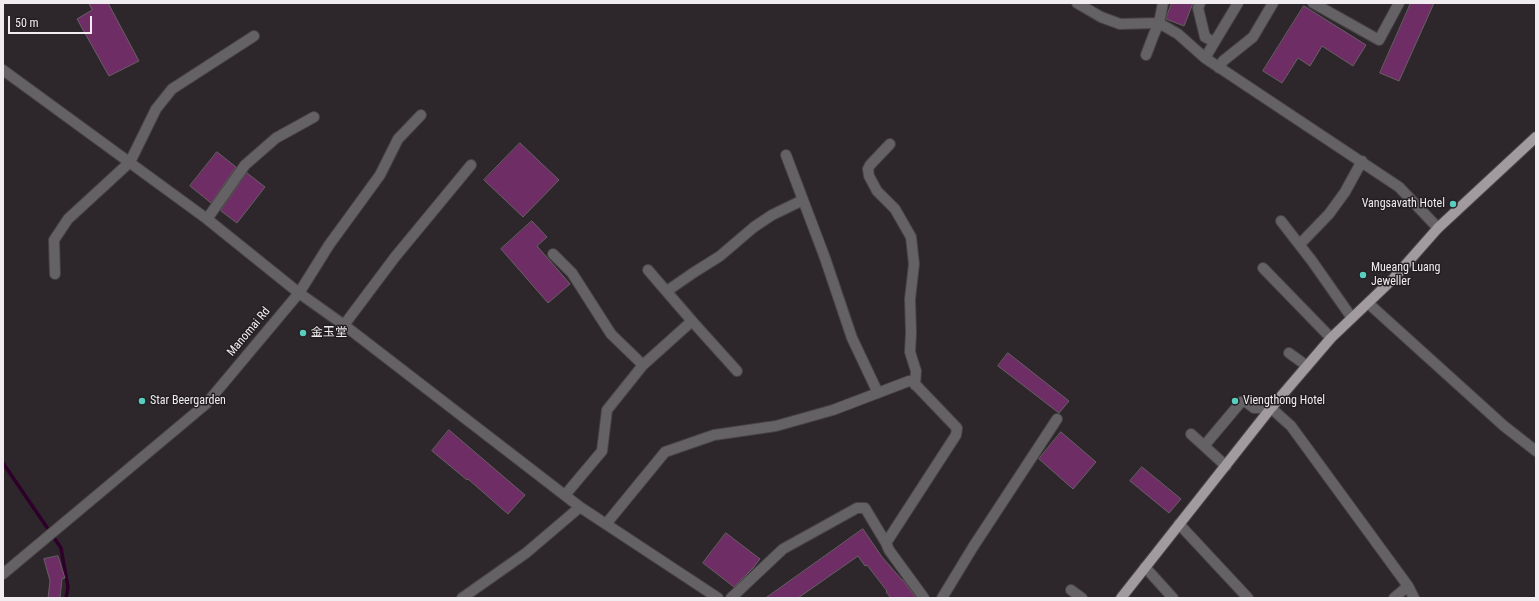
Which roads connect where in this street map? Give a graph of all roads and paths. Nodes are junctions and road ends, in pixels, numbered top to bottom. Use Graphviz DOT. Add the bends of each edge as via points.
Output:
graph roads {
  1 [pos="1077,3"];
  2 [pos="1163,3"];
  3 [pos="1200,3"];
  4 [pos="1238,3"];
  5 [pos="1273,3"];
  6 [pos="1399,3"];
  7 [pos="1319,4"];
  8 [pos="1159,23"];
  9 [pos="254,36"];
  10 [pos="1214,42"];
  11 [pos="1146,55"];
  12 [pos="1205,58"];
  13 [pos="1219,68"];
  14 [pos="3,70"];
  15 [pos="421,115"];
  16 [pos="314,116"];
  17 [pos="1536,137"];
  18 [pos="890,144"];
  19 [pos="786,155"];
  20 [pos="1362,161"];
  21 [pos="130,162"];
  22 [pos="471,165"];
  23 [pos="803,200"];
  24 [pos="207,219"];
  25 [pos="1281,221"];
  26 [pos="1438,228"];
  27 [pos="1300,244"];
  28 [pos="553,254"];
  29 [pos="1263,268"];
  30 [pos="648,270"];
  31 [pos="55,274"];
  32 [pos="667,291"];
  33 [pos="299,293"];
  34 [pos="1368,303"];
  35 [pos="1352,318"];
  36 [pos="692,321"];
  37 [pos="344,325"];
  38 [pos="1331,338"];
  39 [pos="1289,353"];
  40 [pos="643,365"];
  41 [pos="1307,366"];
  42 [pos="737,371"];
  43 [pos="915,385"];
  44 [pos="878,393"];
  45 [pos="1271,408"];
  46 [pos="1056,419"];
  47 [pos="1191,434"];
  48 [pos="1204,446"];
  49 [pos="1535,447"];
  50 [pos="1226,466"];
  51 [pos="565,495"];
  52 [pos="580,507"];
  53 [pos="606,524"];
  54 [pos="1179,524"];
  55 [pos="886,543"];
  56 [pos="1145,567"];
  57 [pos="3,574"];
  58 [pos="1408,586"];
  59 [pos="1071,590"];
  60 [pos="462,598"];
  61 [pos="718,598"];
  62 [pos="731,598"];
  63 [pos="924,598"];
  64 [pos="942,598"];
  65 [pos="1082,598"];
  66 [pos="1121,598"];
  67 [pos="1172,598"];
  68 [pos="1248,598"];
  69 [pos="1394,598"];
  70 [pos="1414,598"];
  1 -- 8 [label="street" via="1101,18 1120,24"];
  2 -- 8 [label="street"];
  3 -- 10 [label="street" via="1198,8 1205,37"];
  4 -- 10 [label="street"];
  5 -- 13 [label="street" via="1253,37 1223,61"];
  6 -- 7 [label="street" via="1379,40"];
  8 -- 11 [label="street"];
  8 -- 12 [label="street" via="1178,34"];
  9 -- 21 [label="street" via="172,89 156,109"];
  10 -- 12 [label="street"];
  12 -- 13 [label="street"];
  13 -- 20 [label="street"];
  14 -- 21 [label="street"];
  15 -- 33 [label="street, Manomai Rd" via="398,139 380,175 329,245"];
  16 -- 24 [label="street" via="276,138 245,166"];
  17 -- 26 [label="main road"];
  18 -- 43 [label="street" via="868,169 877,191 895,209 911,237 914,264 910,299 910,352 916,371"];
  19 -- 23 [label="street"];
  20 -- 26 [label="street" via="1399,187"];
  20 -- 27 [label="street" via="1329,214"];
  21 -- 24 [label="street"];
  21 -- 31 [label="street" via="68,219 54,240"];
  22 -- 37 [label="street" via="395,257"];
  23 -- 32 [label="street" via="754,227 720,256"];
  23 -- 44 [label="street" via="852,338"];
  24 -- 33 [label="street"];
  25 -- 27 [label="street"];
  26 -- 34 [label="main road"];
  27 -- 35 [label="street"];
  28 -- 40 [label="street" via="572,274 611,334"];
  29 -- 38 [label="street"];
  30 -- 32 [label="street"];
  32 -- 36 [label="street"];
  33 -- 37 [label="street"];
  33 -- 57 [label="street, Manomai Rd" via="206,404"];
  34 -- 35 [label="main road"];
  34 -- 49 [label="street" via="1504,426"];
  35 -- 38 [label="main road"];
  36 -- 40 [label="street"];
  36 -- 42 [label="street"];
  37 -- 51 [label="street"];
  38 -- 41 [label="main road"];
  39 -- 41 [label="street"];
  40 -- 51 [label="street" via="607,410 602,451"];
  41 -- 45 [label="main road"];
  43 -- 44 [label="street" via="909,381"];
  43 -- 55 [label="street" via="953,423 957,428 956,435"];
  44 -- 53 [label="street" via="833,410 776,426 714,435 665,452"];
  45 -- 48 [label="street" via="1254,408 1246,402 1241,402"];
  45 -- 50 [label="main road"];
  45 -- 58 [label="street" via="1291,426"];
  46 -- 64 [label="street"];
  47 -- 48 [label="street"];
  48 -- 50 [label="street"];
  50 -- 54 [label="main road"];
  51 -- 52 [label="street"];
  52 -- 53 [label="street"];
  52 -- 60 [label="street" via="526,553"];
  53 -- 61 [label="street"];
  54 -- 56 [label="main road"];
  54 -- 68 [label="street"];
  55 -- 62 [label="street" via="865,508 857,508 783,550"];
  55 -- 63 [label="street"];
  56 -- 66 [label="main road"];
  56 -- 67 [label="street"];
  58 -- 69 [label="street"];
  58 -- 70 [label="street"];
  59 -- 65 [label="street"];
}
